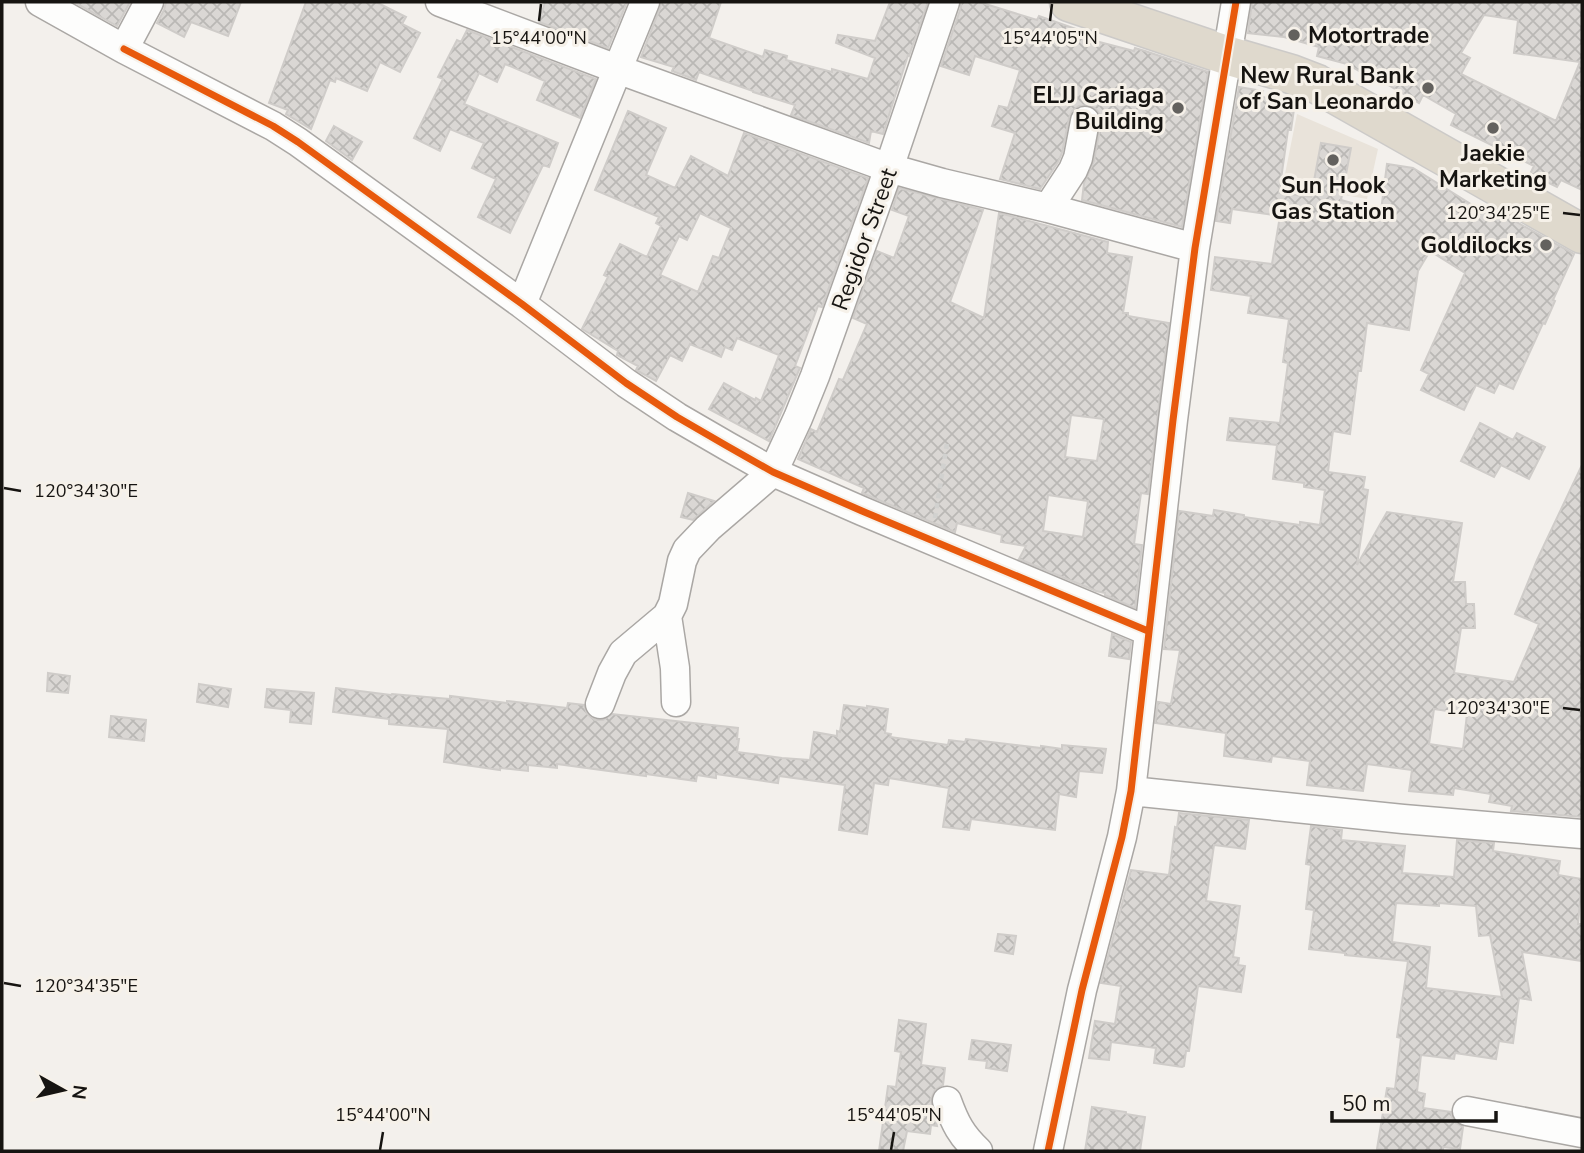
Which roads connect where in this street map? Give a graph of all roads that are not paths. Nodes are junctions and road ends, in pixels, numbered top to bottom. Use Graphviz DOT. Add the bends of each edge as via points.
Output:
graph roads {
  1 [pos="40,2"];
  2 [pos="149,2"];
  3 [pos="440,2"];
  4 [pos="645,2"];
  5 [pos="945,2"];
  6 [pos="1069,2"];
  7 [pos="1236,2"];
  8 [pos="124,49"];
  9 [pos="1226,55"];
  10 [pos="617,69"];
  11 [pos="1085,121"];
  12 [pos="889,168"];
  13 [pos="1048,208"];
  14 [pos="1582,234"];
  15 [pos="1195,248"];
  16 [pos="522,304"];
  17 [pos="773,472"];
  18 [pos="667,616"];
  19 [pos="1148,631"];
  20 [pos="676,702"];
  21 [pos="600,704"];
  22 [pos="1131,791"];
  23 [pos="1582,834"];
  24 [pos="947,1101"];
  25 [pos="1467,1111"];
  26 [pos="1582,1133"];
  27 [pos="978,1151"];
  28 [pos="1048,1151"];
  1 -- 8 [label="street"];
  2 -- 8 [label="street"];
  3 -- 10 [label="street"];
  4 -- 10 [label="street"];
  5 -- 12 [label="street, Regidor Street"];
  6 -- 9 [label="highway"];
  7 -- 9 [label="street"];
  8 -- 16 [label="street" via="298,142"];
  9 -- 14 [label="highway" via="1317,84"];
  9 -- 15 [label="street"];
  10 -- 12 [label="street"];
  10 -- 16 [label="street"];
  11 -- 13 [label="street" via="1073,170"];
  12 -- 13 [label="street"];
  12 -- 17 [label="street, Regidor Street" via="815,376"];
  13 -- 15 [label="street"];
  15 -- 19 [label="street"];
  16 -- 17 [label="street" via="626,383"];
  17 -- 18 [label="street" via="687,550"];
  17 -- 19 [label="street"];
  18 -- 20 [label="street"];
  18 -- 21 [label="street" via="623,653"];
  19 -- 22 [label="street"];
  22 -- 23 [label="street"];
  22 -- 28 [label="street"];
  24 -- 27 [label="street" via="955,1123"];
  25 -- 26 [label="street"];
}
